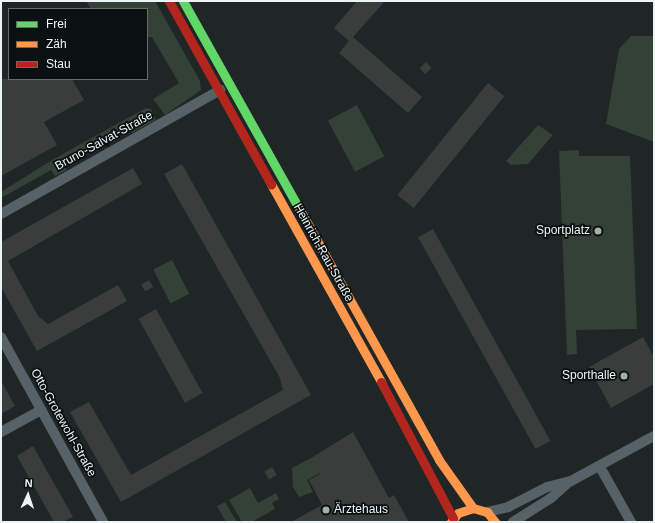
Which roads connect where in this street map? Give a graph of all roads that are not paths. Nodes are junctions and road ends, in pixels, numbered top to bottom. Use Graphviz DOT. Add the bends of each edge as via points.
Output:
graph roads {
  1 [pos="169,1"];
  2 [pos="183,1"];
  3 [pos="220,90"];
  4 [pos="1,214"];
  5 [pos="1,337"];
  6 [pos="41,410"];
  7 [pos="1,432"];
  8 [pos="654,436"];
  9 [pos="600,467"];
  10 [pos="571,481"];
  11 [pos="473,508"];
  12 [pos="487,512"];
  13 [pos="452,520"];
  14 [pos="103,522"];
  15 [pos="495,522"];
  16 [pos="513,522"];
  17 [pos="631,522"];
  1 -- 3 [label="main road, Heinrich-Rau-Straße"];
  2 -- 11 [label="main road, Heinrich-Rau-Straße" via="439,460"];
  3 -- 4 [label="street, Bruno-Salvat-Straße"];
  3 -- 13 [label="main road, Heinrich-Rau-Straße" via="428,466"];
  5 -- 6 [label="street, Otto-Grotewohl-Straße"];
  6 -- 7 [label="street"];
  6 -- 14 [label="street, Otto-Grotewohl-Straße"];
  8 -- 9 [label="street"];
  9 -- 10 [label="street"];
  9 -- 17 [label="street"];
  10 -- 12 [label="street" via="547,487 508,507"];
  10 -- 16 [label="street" via="551,498"];
  11 -- 12 [label="main road"];
  11 -- 13 [label="main road"];
  12 -- 15 [label="main road"];
}
